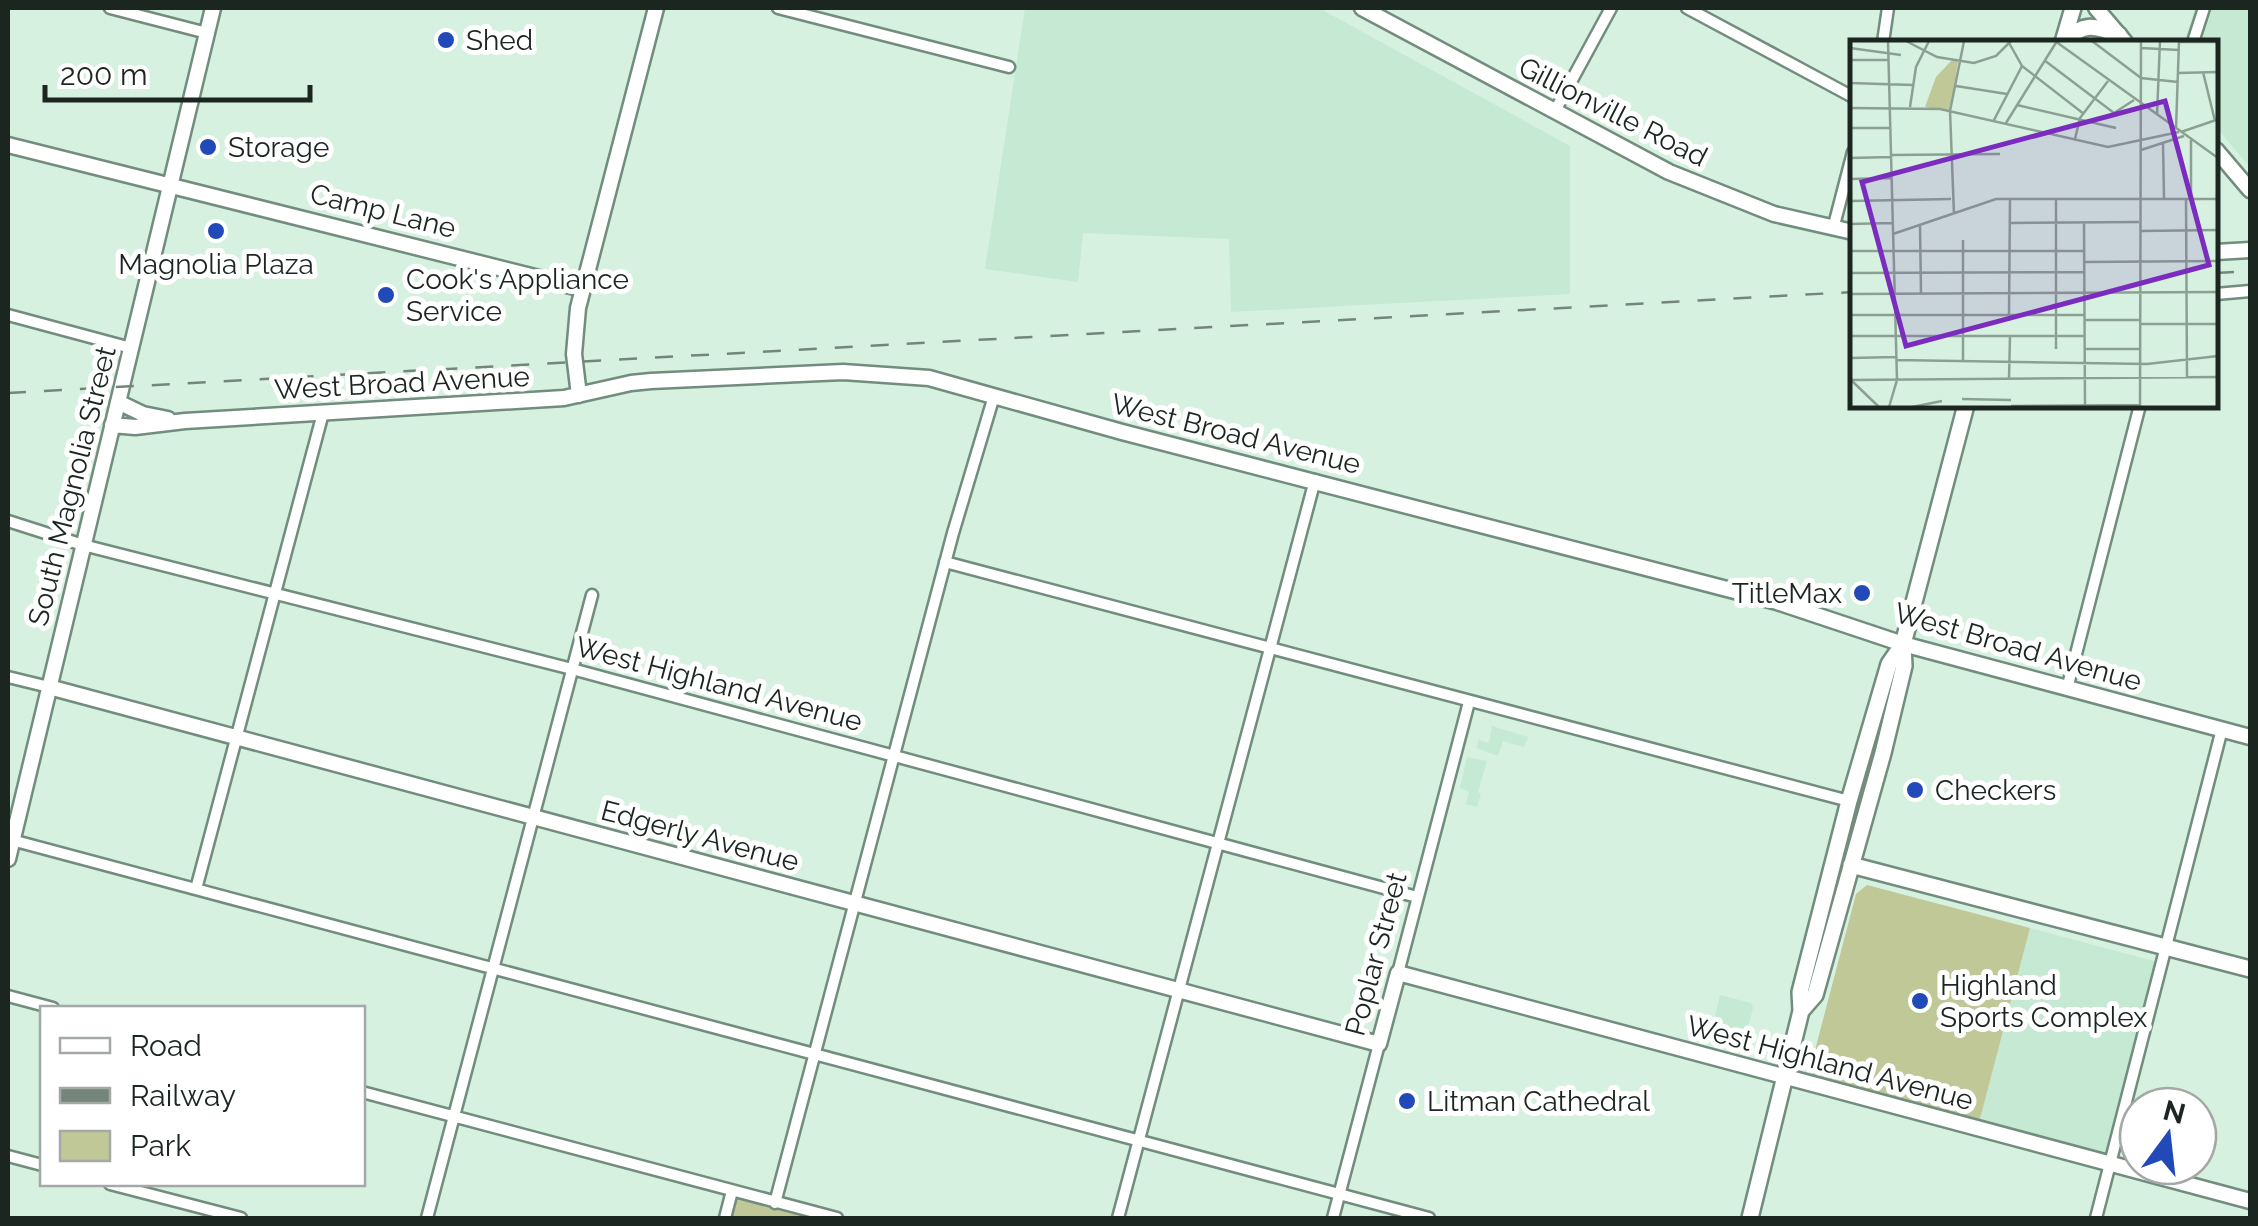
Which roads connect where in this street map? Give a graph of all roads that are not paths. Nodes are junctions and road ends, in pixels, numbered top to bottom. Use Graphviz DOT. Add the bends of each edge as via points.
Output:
graph roads {
  1 [pos="110,8"];
  2 [pos="213,8"];
  3 [pos="656,8"];
  4 [pos="778,8"];
  5 [pos="1362,8"];
  6 [pos="1611,8"];
  7 [pos="1687,8"];
  8 [pos="1888,8"];
  9 [pos="2073,8"];
  10 [pos="2096,8"];
  11 [pos="2204,8"];
  12 [pos="206,32"];
  13 [pos="2122,39"];
  14 [pos="1883,40"];
  15 [pos="2064,40"];
  16 [pos="2065,40"];
  17 [pos="2195,40"];
  18 [pos="1009,67"];
  19 [pos="1850,95"];
  20 [pos="1555,112"];
  21 [pos="8,144"];
  22 [pos="2218,152"];
  23 [pos="1850,164"];
  24 [pos="170,183"];
  25 [pos="2250,190"];
  26 [pos="1834,230"];
  27 [pos="1850,232"];
  28 [pos="2250,250"];
  29 [pos="2218,252"];
  30 [pos="582,289"];
  31 [pos="2250,291"];
  32 [pos="2218,294"];
  33 [pos="8,315"];
  34 [pos="131,348"];
  35 [pos="579,395"];
  36 [pos="994,396"];
  37 [pos="118,402"];
  38 [pos="1965,408"];
  39 [pos="2139,408"];
  40 [pos="323,413"];
  41 [pos="185,420"];
  42 [pos="112,425"];
  43 [pos="1316,480"];
  44 [pos="8,520"];
  45 [pos="83,545"];
  46 [pos="946,562"];
  47 [pos="274,594"];
  48 [pos="592,595"];
  49 [pos="1902,644"];
  50 [pos="1270,650"];
  51 [pos="572,669"];
  52 [pos="8,676"];
  53 [pos="49,686"];
  54 [pos="2067,688"];
  55 [pos="1469,702"];
  56 [pos="2222,730"];
  57 [pos="236,737"];
  58 [pos="2250,737"];
  59 [pos="894,756"];
  60 [pos="1848,801"];
  61 [pos="532,816"];
  62 [pos="1840,833"];
  63 [pos="10,840"];
  64 [pos="1219,842"];
  65 [pos="8,859"];
  66 [pos="1851,865"];
  67 [pos="1826,888"];
  68 [pos="196,889"];
  69 [pos="1418,896"];
  70 [pos="856,903"];
  71 [pos="2166,946"];
  72 [pos="493,968"];
  73 [pos="2250,969"];
  74 [pos="1398,973"];
  75 [pos="1180,991"];
  76 [pos="8,996"];
  77 [pos="46,1006"];
  78 [pos="1801,1011"];
  79 [pos="1378,1044"];
  80 [pos="815,1054"];
  81 [pos="1784,1078"];
  82 [pos="365,1093"];
  83 [pos="453,1118"];
  84 [pos="1138,1140"];
  85 [pos="8,1156"];
  86 [pos="2109,1164"];
  87 [pos="40,1165"];
  88 [pos="118,1186"];
  89 [pos="162,1186"];
  90 [pos="732,1191"];
  91 [pos="1339,1194"];
  92 [pos="155,1196"];
  93 [pos="2250,1201"];
  94 [pos="776,1202"];
  95 [pos="814,1216"];
  96 [pos="241,1218"];
  97 [pos="427,1218"];
  98 [pos="725,1218"];
  99 [pos="837,1218"];
  100 [pos="1118,1218"];
  101 [pos="1332,1218"];
  102 [pos="1429,1218"];
  103 [pos="1750,1218"];
  104 [pos="2096,1218"];
  1 -- 12 [label="street"];
  2 -- 12 [label="street, South Magnolia Street"];
  3 -- 30 [label="street"];
  4 -- 18 [label="street"];
  5 -- 20 [label="street, Gillionville Road"];
  6 -- 20 [label="street"];
  7 -- 19 [label="street"];
  8 -- 14 [label="street"];
  9 -- 15 [label="main road"];
  10 -- 13 [label="street"];
  11 -- 17 [label="street"];
  12 -- 24 [label="street, South Magnolia Street"];
  13 -- 16 [label="main road" via="2089,25"];
  20 -- 26 [label="street, Gillionville Road" via="1727,198"];
  21 -- 24 [label="street"];
  22 -- 25 [label="street"];
  23 -- 26 [label="street"];
  24 -- 30 [label="street, Camp Lane"];
  24 -- 34 [label="street, South Magnolia Street"];
  26 -- 27 [label="street, Gillionville Road"];
  28 -- 29 [label="street"];
  30 -- 35 [label="street" via="574,341"];
  31 -- 32 [label="street"];
  33 -- 34 [label="street"];
  34 -- 37 [label="street, South Magnolia Street"];
  35 -- 36 [label="street, West Broad Avenue" via="631,382 843,372 929,378"];
  35 -- 40 [label="street, West Broad Avenue"];
  36 -- 43 [label="street, West Broad Avenue"];
  36 -- 46 [label="street"];
  37 -- 41 [label="street, West Broad Avenue" via="143,414"];
  37 -- 42 [label="street, South Magnolia Street"];
  38 -- 49 [label="main road"];
  39 -- 54 [label="street"];
  40 -- 41 [label="street, West Broad Avenue"];
  40 -- 47 [label="street"];
  41 -- 42 [label="street, West Broad Avenue"];
  42 -- 45 [label="street, South Magnolia Street"];
  43 -- 49 [label="street, West Broad Avenue" via="1777,602"];
  43 -- 50 [label="street"];
  44 -- 45 [label="street, West Highland Avenue"];
  45 -- 47 [label="street, West Highland Avenue"];
  45 -- 53 [label="street, South Magnolia Street"];
  46 -- 50 [label="street"];
  46 -- 59 [label="street"];
  47 -- 51 [label="street, West Highland Avenue"];
  47 -- 57 [label="street"];
  48 -- 51 [label="street"];
  49 -- 54 [label="street, West Broad Avenue"];
  49 -- 60 [label="main road" via="1889,664"];
  49 -- 66 [label="main road" via="1904,666"];
  50 -- 55 [label="street"];
  50 -- 64 [label="street"];
  51 -- 59 [label="street, West Highland Avenue"];
  51 -- 61 [label="street"];
  52 -- 53 [label="street, Edgerly Avenue"];
  53 -- 57 [label="street, Edgerly Avenue"];
  53 -- 63 [label="street, South Magnolia Street"];
  54 -- 56 [label="street, West Broad Avenue"];
  55 -- 60 [label="street"];
  55 -- 69 [label="street, Poplar Street"];
  56 -- 58 [label="street, West Broad Avenue"];
  56 -- 71 [label="street"];
  57 -- 61 [label="street, Edgerly Avenue"];
  57 -- 68 [label="street"];
  59 -- 64 [label="street, West Highland Avenue"];
  59 -- 70 [label="street"];
  60 -- 62 [label="main road"];
  61 -- 70 [label="street, Edgerly Avenue"];
  61 -- 72 [label="street"];
  62 -- 66 [label="main road"];
  62 -- 67 [label="main road"];
  63 -- 65 [label="street, South Magnolia Street"];
  63 -- 68 [label="street"];
  64 -- 69 [label="street, West Highland Avenue"];
  64 -- 75 [label="street"];
  66 -- 67 [label="main road"];
  66 -- 71 [label="main road"];
  66 -- 78 [label="main road" via="1816,995"];
  67 -- 78 [label="main road"];
  68 -- 72 [label="street"];
  69 -- 74 [label="street, Poplar Street"];
  70 -- 75 [label="street, Edgerly Avenue"];
  70 -- 80 [label="street"];
  71 -- 73 [label="main road"];
  71 -- 86 [label="street"];
  72 -- 80 [label="street"];
  72 -- 83 [label="street"];
  74 -- 79 [label="street, Poplar Street"];
  74 -- 81 [label="street, West Highland Avenue"];
  75 -- 79 [label="street, Edgerly Avenue"];
  75 -- 84 [label="street"];
  76 -- 77 [label="street"];
  78 -- 81 [label="main road"];
  79 -- 91 [label="street, Poplar Street"];
  80 -- 84 [label="street"];
  80 -- 94 [label="street"];
  81 -- 86 [label="street, West Highland Avenue"];
  81 -- 103 [label="main road"];
  82 -- 83 [label="street"];
  83 -- 90 [label="street"];
  83 -- 97 [label="street"];
  84 -- 91 [label="street"];
  84 -- 100 [label="street"];
  85 -- 87 [label="street"];
  86 -- 93 [label="street, West Highland Avenue"];
  86 -- 104 [label="street"];
  88 -- 92 [label="street"];
  89 -- 92 [label="street"];
  90 -- 94 [label="street"];
  90 -- 98 [label="street"];
  91 -- 101 [label="street, Poplar Street"];
  91 -- 102 [label="street"];
  92 -- 96 [label="street"];
  94 -- 95 [label="street"];
  95 -- 99 [label="street"];
}
